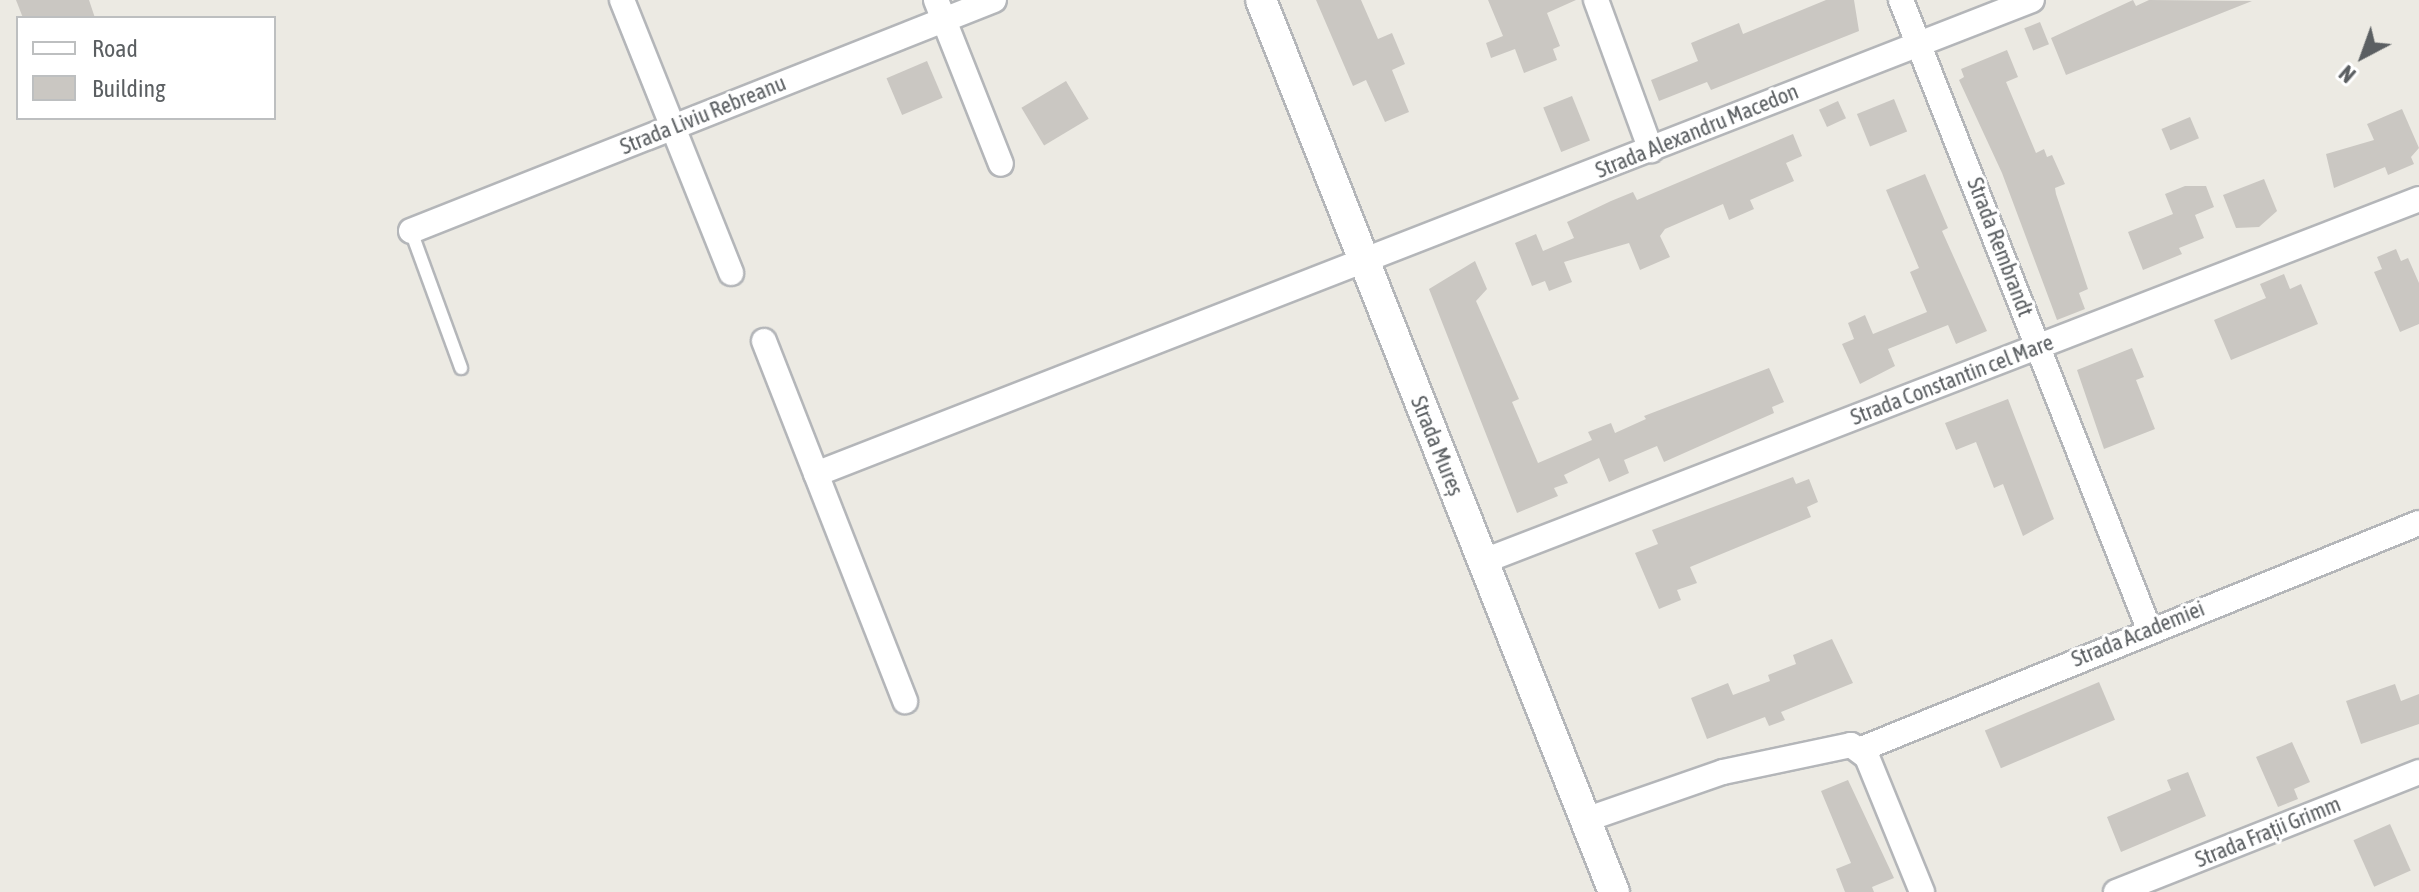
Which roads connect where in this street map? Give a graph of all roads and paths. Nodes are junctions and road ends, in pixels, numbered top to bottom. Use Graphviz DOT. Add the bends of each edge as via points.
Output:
graph roads {
  1 [pos="622,0"];
  2 [pos="994,0"];
  3 [pos="1261,0"];
  4 [pos="1596,0"];
  5 [pos="1901,0"];
  6 [pos="2032,0"];
  7 [pos="940,10"];
  8 [pos="1919,43"];
  9 [pos="673,127"];
  10 [pos="1651,150"];
  11 [pos="1001,164"];
  12 [pos="2419,199"];
  13 [pos="411,231"];
  14 [pos="1362,261"];
  15 [pos="731,273"];
  16 [pos="764,341"];
  17 [pos="2038,346"];
  18 [pos="461,368"];
  19 [pos="816,474"];
  20 [pos="2419,523"];
  21 [pos="1484,561"];
  22 [pos="2149,629"];
  23 [pos="905,701"];
  24 [pos="1859,750"];
  25 [pos="2419,772"];
  26 [pos="1585,820"];
  27 [pos="1614,892"];
  28 [pos="1922,892"];
  29 [pos="2116,892"];
  1 -- 9 [label="street"];
  2 -- 7 [label="street, Strada Liviu Rebreanu"];
  3 -- 14 [label="street, Strada Mureș"];
  4 -- 10 [label="street"];
  5 -- 8 [label="street, Strada Rembrandt"];
  6 -- 8 [label="street, Strada Alexandru Macedon"];
  7 -- 9 [label="street, Strada Liviu Rebreanu"];
  7 -- 11 [label="street"];
  8 -- 10 [label="street, Strada Alexandru Macedon"];
  8 -- 17 [label="street, Strada Rembrandt"];
  9 -- 13 [label="street, Strada Liviu Rebreanu"];
  9 -- 15 [label="street"];
  10 -- 14 [label="street, Strada Alexandru Macedon"];
  12 -- 17 [label="street, Strada Constantin cel Mare"];
  13 -- 18 [label="lane"];
  14 -- 19 [label="street, Strada Alexandru Macedon"];
  14 -- 21 [label="street, Strada Mureș"];
  16 -- 19 [label="street"];
  17 -- 21 [label="street, Strada Constantin cel Mare"];
  17 -- 22 [label="street, Strada Rembrandt"];
  19 -- 23 [label="street"];
  20 -- 22 [label="street, Strada Academiei"];
  21 -- 26 [label="street, Strada Mureș"];
  22 -- 24 [label="street, Strada Academiei"];
  24 -- 26 [label="street" via="1851,745 1723,772"];
  24 -- 28 [label="street" via="1867,757"];
  25 -- 29 [label="street, Strada Frații Grimm"];
  26 -- 27 [label="street, Strada Mureș"];
}
